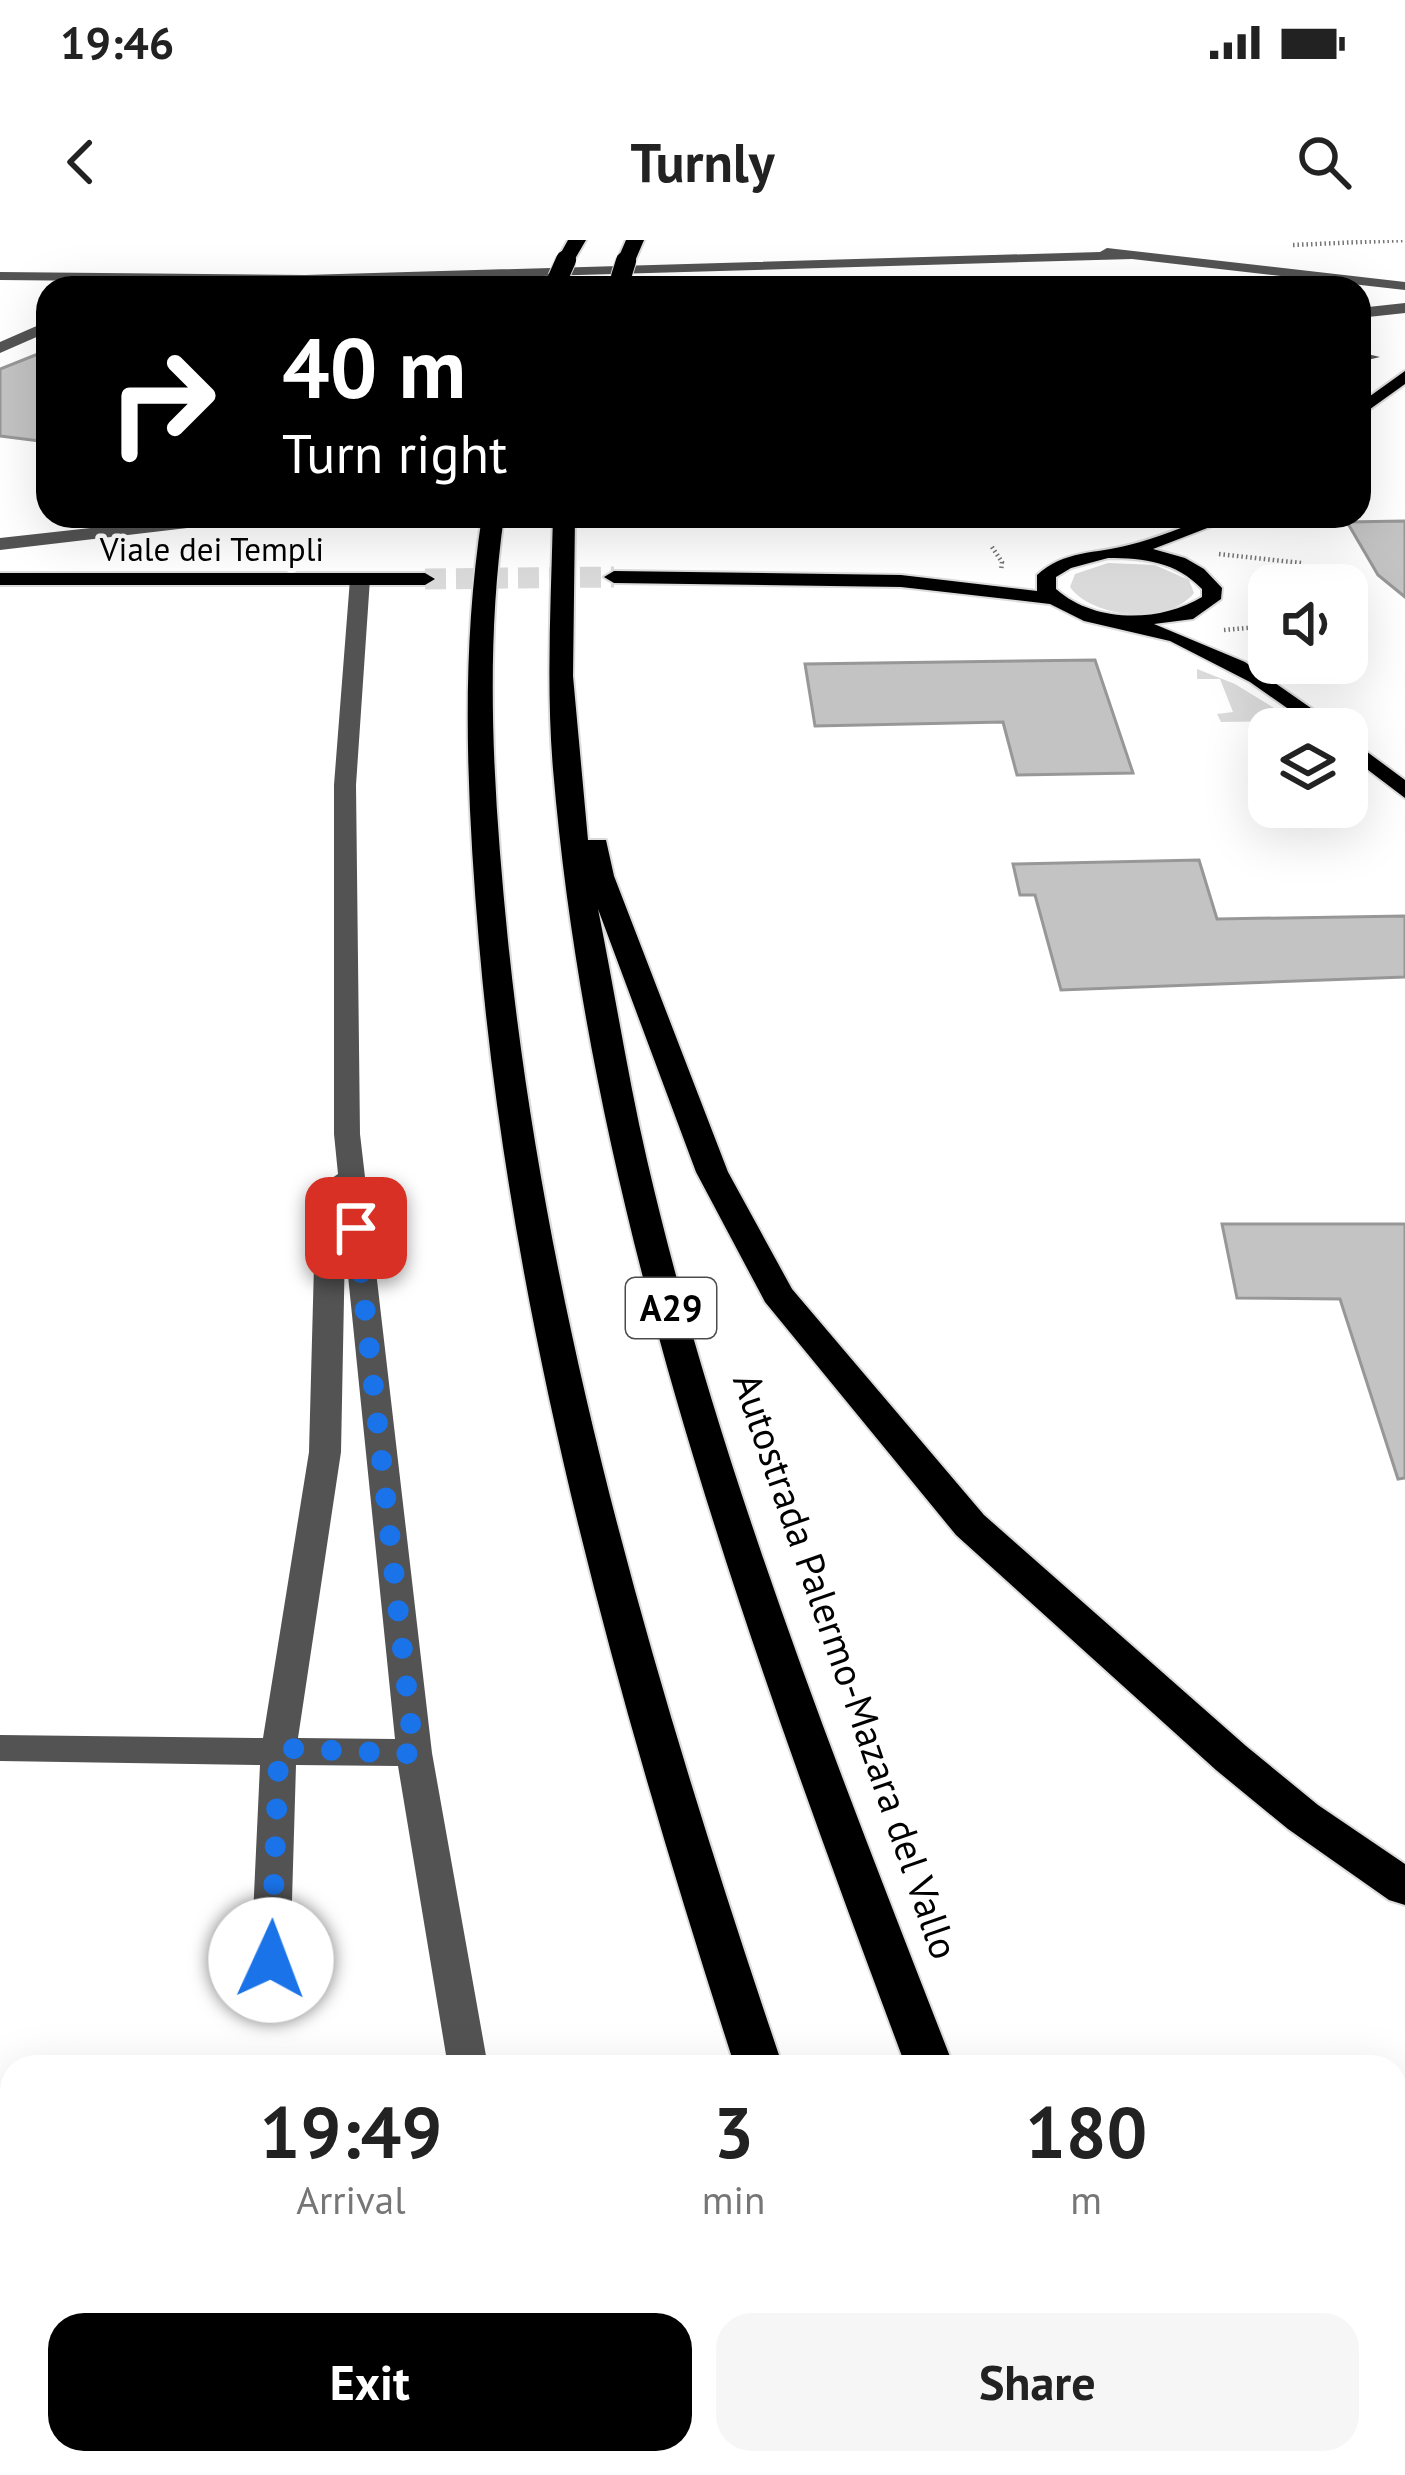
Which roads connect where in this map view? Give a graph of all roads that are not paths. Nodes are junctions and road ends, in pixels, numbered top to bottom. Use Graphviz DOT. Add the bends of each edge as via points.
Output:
graph roads {
  1 [pos="577,240"];
  2 [pos="635,240"];
  3 [pos="1004,240"];
  4 [pos="1127,256"];
  5 [pos="621,275"];
  6 [pos="0,276"];
  7 [pos="407,276"];
  8 [pos="560,276"];
  9 [pos="1312,276"];
  10 [pos="36,277"];
  11 [pos="1371,282"];
  12 [pos="1405,286"];
  13 [pos="1405,308"];
  14 [pos="1371,312"];
  15 [pos="36,332"];
  16 [pos="0,348"];
  17 [pos="1405,376"];
  18 [pos="1371,403"];
  19 [pos="141,528"];
  20 [pos="492,528"];
  21 [pos="564,528"];
  22 [pos="1192,528"];
  23 [pos="1214,528"];
  24 [pos="0,544"];
  25 [pos="1121,553"];
  26 [pos="1189,567"];
  27 [pos="1056,568"];
  28 [pos="614,577"];
  29 [pos="425,578"];
  30 [pos="0,579"];
  31 [pos="360,580"];
  32 [pos="901,581"];
  33 [pos="1053,599"];
  34 [pos="1200,609"];
  35 [pos="1122,621"];
  36 [pos="1248,666"];
  37 [pos="1248,673"];
  38 [pos="561,676"];
  39 [pos="1267,684"];
  40 [pos="1301,708"];
  41 [pos="1368,760"];
  42 [pos="1405,791"];
  43 [pos="347,1134"];
  44 [pos="0,1748"];
  45 [pos="279,1748"];
  46 [pos="414,1754"];
  47 [pos="1405,1887"];
  48 [pos="716,1941"];
  49 [pos="269,2002"];
  50 [pos="466,2055"];
  51 [pos="730,2055"];
  52 [pos="755,2055"];
  53 [pos="925,2055"];
  1 -- 8 [label="highway"];
  2 -- 5 [label="highway"];
  3 -- 4 [label="street"];
  4 -- 7 [label="street"];
  4 -- 9 [label="street"];
  6 -- 10 [label="street"];
  11 -- 12 [label="street"];
  13 -- 14 [label="street"];
  15 -- 16 [label="street"];
  17 -- 18 [label="main road"];
  19 -- 24 [label="street"];
  20 -- 48 [label="highway" via="480,645 481,768 497,1011 554,1345 604,1556"];
  21 -- 38 [label="highway, Autostrada Palermo-Mazara del Vallo / A29"];
  22 -- 25 [label="main road"];
  23 -- 26 [label="main road"];
  25 -- 26 [label="main road"];
  25 -- 27 [label="main road"];
  26 -- 34 [label="main road" via="1212,588"];
  27 -- 32 [label="main road"];
  27 -- 33 [label="main road" via="1044,583"];
  28 -- 32 [label="main road"];
  29 -- 31 [label="main road, Viale dei Templi"];
  30 -- 31 [label="main road, Viale dei Templi"];
  31 -- 43 [label="street" via="345,785"];
  32 -- 33 [label="main road"];
  33 -- 35 [label="main road"];
  34 -- 35 [label="main road"];
  34 -- 36 [label="main road"];
  35 -- 37 [label="main road" via="1177,637"];
  38 -- 47 [label="highway" via="578,706 600,876 712,1172 777,1294 986,1539 1231,1758"];
  38 -- 53 [label="highway, Autostrada Palermo-Mazara del Vallo / A29" via="578,876 631,1161 702,1423 818,1777"];
  39 -- 40 [label="main road"];
  41 -- 42 [label="main road"];
  43 -- 45 [label="street" via="328,1265 320,1494"];
  43 -- 46 [label="street"];
  44 -- 45 [label="street"];
  45 -- 46 [label="street"];
  45 -- 49 [label="street"];
  46 -- 50 [label="street"];
  48 -- 51 [label="highway"];
  48 -- 52 [label="highway"];
}
